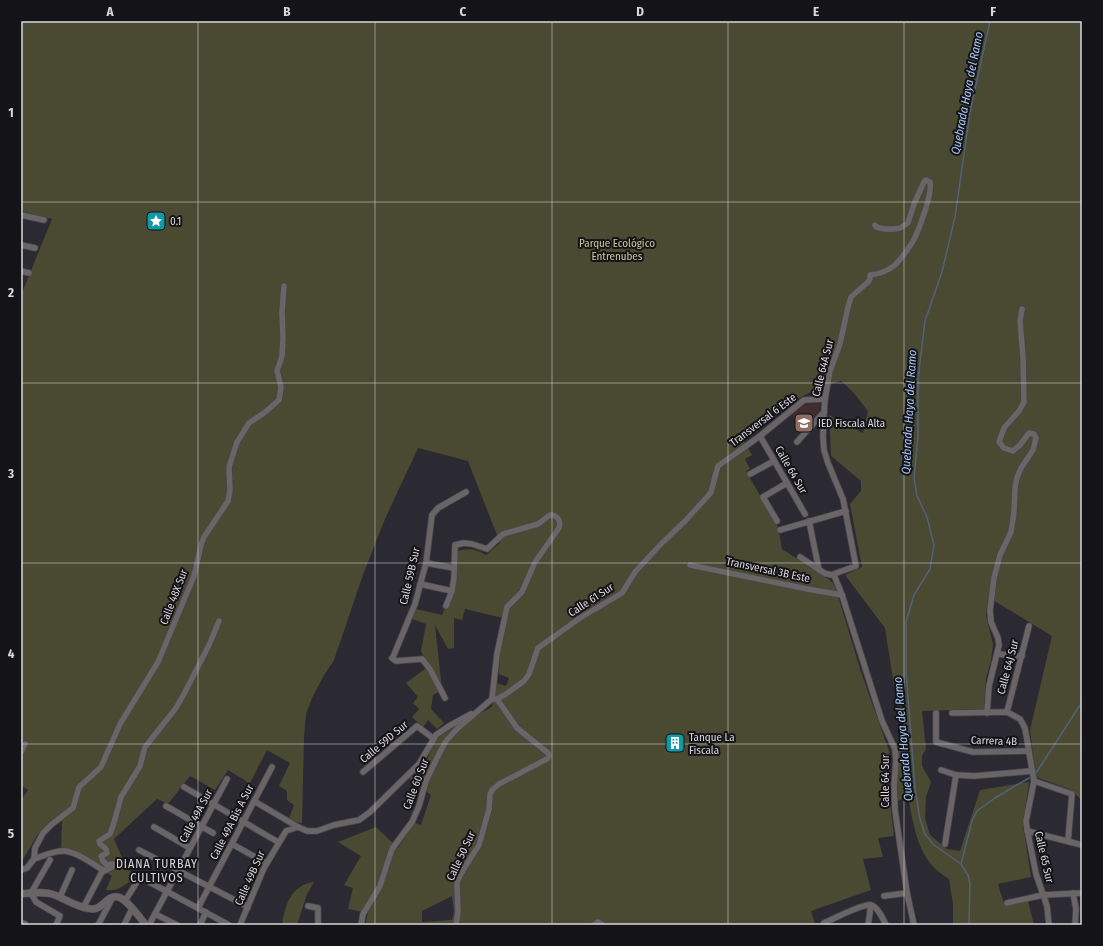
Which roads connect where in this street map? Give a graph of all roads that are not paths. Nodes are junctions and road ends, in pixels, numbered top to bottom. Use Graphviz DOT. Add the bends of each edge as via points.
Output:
graph roads {
  1 [pos="21,215"];
  2 [pos="44,220"];
  3 [pos="875,225"];
  4 [pos="21,245"];
  5 [pos="35,248"];
  6 [pos="21,271"];
  7 [pos="29,273"];
  8 [pos="284,286"];
  9 [pos="1022,309"];
  10 [pos="825,399"];
  11 [pos="824,412"];
  12 [pos="760,436"];
  13 [pos="797,442"];
  14 [pos="774,460"];
  15 [pos="718,466"];
  16 [pos="750,474"];
  17 [pos="787,483"];
  18 [pos="466,492"];
  19 [pos="846,511"];
  20 [pos="805,514"];
  21 [pos="776,521"];
  22 [pos="809,521"];
  23 [pos="780,530"];
  24 [pos="800,557"];
  25 [pos="426,563"];
  26 [pos="690,565"];
  27 [pos="454,568"];
  28 [pos="822,572"];
  29 [pos="834,575"];
  30 [pos="420,584"];
  31 [pos="452,591"];
  32 [pos="842,594"];
  33 [pos="446,606"];
  34 [pos="219,621"];
  35 [pos="1029,626"];
  36 [pos="998,654"];
  37 [pos="1022,656"];
  38 [pos="445,698"];
  39 [pos="494,699"];
  40 [pos="478,711"];
  41 [pos="1007,712"];
  42 [pos="936,713"];
  43 [pos="952,713"];
  44 [pos="987,713"];
  45 [pos="434,739"];
  46 [pos="25,744"];
  47 [pos="1029,751"];
  48 [pos="21,752"];
  49 [pos="272,767"];
  50 [pos="941,770"];
  51 [pos="1032,771"];
  52 [pos="363,772"];
  53 [pos="956,775"];
  54 [pos="227,779"];
  55 [pos="1034,781"];
  56 [pos="184,787"];
  57 [pos="254,801"];
  58 [pos="213,804"];
  59 [pos="166,806"];
  60 [pos="243,822"];
  61 [pos="202,826"];
  62 [pos="154,827"];
  63 [pos="298,827"];
  64 [pos="1027,831"];
  65 [pos="212,833"];
  66 [pos="1068,841"];
  67 [pos="278,842"];
  68 [pos="232,844"];
  69 [pos="945,844"];
  70 [pos="1082,845"];
  71 [pos="190,848"];
  72 [pos="139,850"];
  73 [pos="34,859"];
  74 [pos="50,860"];
  75 [pos="266,863"];
  76 [pos="21,870"];
  77 [pos="72,870"];
  78 [pos="178,870"];
  79 [pos="104,871"];
  80 [pos="210,887"];
  81 [pos="167,891"];
  82 [pos="31,893"];
  83 [pos="907,893"];
  84 [pos="1073,893"];
  85 [pos="1082,893"];
  86 [pos="21,894"];
  87 [pos="1042,895"];
  88 [pos="884,896"];
  89 [pos="60,897"];
  90 [pos="113,897"];
  91 [pos="125,901"];
  92 [pos="1007,903"];
  93 [pos="308,906"];
  94 [pos="872,906"];
  95 [pos="248,907"];
  96 [pos="83,908"];
  97 [pos="198,908"];
  98 [pos="132,909"];
  99 [pos="206,912"];
  100 [pos="155,914"];
  101 [pos="824,923"];
  102 [pos="56,925"];
  103 [pos="98,925"];
  104 [pos="124,925"];
  105 [pos="148,925"];
  106 [pos="177,925"];
  107 [pos="200,925"];
  108 [pos="229,925"];
  109 [pos="240,925"];
  110 [pos="318,925"];
  111 [pos="361,925"];
  112 [pos="456,925"];
  113 [pos="594,925"];
  114 [pos="603,925"];
  115 [pos="868,925"];
  116 [pos="886,925"];
  117 [pos="914,925"];
  118 [pos="1049,925"];
  119 [pos="1075,925"];
  1 -- 2 [label="street"];
  3 -- 10 [label="street, Calle 64A Sur" via="885,230 900,228 908,223 924,182 930,182 926,208 912,243 895,265 884,272 870,275 868,282 851,297 840,344 830,371"];
  4 -- 5 [label="street"];
  6 -- 7 [label="street"];
  8 -- 73 [label="street, Calle 48X Sur" via="282,356 277,371 281,387 279,400 249,423 237,442 229,467 228,501 204,537 194,576 158,662 120,724 101,767 79,787 73,808 43,833 34,848"];
  9 -- 36 [label="street" via="1020,321 1024,402 1004,428 998,442 1004,448 1013,451 1029,433 1034,434 1036,438 1033,450 1017,478 1011,532 1000,555 994,578 990,610 991,622 998,638"];
  10 -- 11 [label="street, Calle 64A Sur"];
  10 -- 12 [label="street, Transversal 6 Este" via="804,400"];
  11 -- 13 [label="street"];
  11 -- 19 [label="street, Calle 64A Sur" via="824,450"];
  12 -- 14 [label="street, Calle 64 Sur"];
  12 -- 15 [label="street, Transversal 6 Este"];
  14 -- 16 [label="street"];
  14 -- 17 [label="street, Calle 64 Sur"];
  15 -- 39 [label="street, Calle 61 Sur" via="708,496 635,572 622,593 580,618 538,648 527,678 512,690"];
  17 -- 20 [label="street, Calle 64 Sur"];
  17 -- 21 [label="street" via="763,497"];
  18 -- 25 [label="street, Calle 59B Sur" via="438,508 432,515"];
  19 -- 22 [label="street"];
  19 -- 29 [label="street, Calle 64A Sur" via="856,566"];
  22 -- 23 [label="street"];
  22 -- 28 [label="street"];
  24 -- 28 [label="street"];
  25 -- 27 [label="street"];
  25 -- 30 [label="street, Calle 59B Sur"];
  26 -- 32 [label="street, Transversal 3B Este"];
  27 -- 31 [label="street"];
  27 -- 39 [label="street" via="454,545 472,544 487,550 503,534 538,524 548,515 559,520 559,528 535,562 522,592 507,607 497,654"];
  28 -- 29 [label="street"];
  29 -- 32 [label="street, Calle 64 Sur"];
  30 -- 31 [label="street"];
  30 -- 38 [label="street, Calle 59B Sur" via="413,612 392,658 422,659"];
  31 -- 33 [label="street"];
  32 -- 83 [label="street, Calle 64 Sur" via="882,721 895,749 895,810"];
  34 -- 79 [label="street" via="176,708 145,747 140,766 121,798 110,834 99,841 107,853 101,856 103,861 106,865 113,866"];
  35 -- 37 [label="street, Calle 64J Sur"];
  36 -- 37 [label="street"];
  36 -- 44 [label="street" via="988,686"];
  37 -- 41 [label="street, Calle 64J Sur"];
  39 -- 40 [label="street, Calle 60 Sur"];
  39 -- 112 [label="street, Calle 50 Sur" via="513,724 548,753 548,758 492,790 479,845 457,882"];
  40 -- 45 [label="street" via="441,731"];
  40 -- 111 [label="street, Calle 60 Sur" via="446,741 426,781 412,822 392,850 380,886 363,914"];
  41 -- 44 [label="street"];
  41 -- 47 [label="street, Calle 65 Sur" via="1022,722"];
  42 -- 47 [label="street, Carrera 4B" via="936,742 973,752"];
  43 -- 44 [label="street"];
  45 -- 52 [label="street, Calle 59D Sur" via="417,726"];
  45 -- 63 [label="street" via="419,764 359,820 334,824 311,832"];
  46 -- 48 [label="street"];
  47 -- 51 [label="street, Calle 65 Sur"];
  49 -- 57 [label="street, Calle 49A Bis A Sur"];
  50 -- 53 [label="street"];
  51 -- 53 [label="street"];
  51 -- 55 [label="street, Calle 65 Sur"];
  53 -- 69 [label="street"];
  54 -- 58 [label="street, Calle 49A Sur"];
  55 -- 64 [label="street, Calle 65 Sur" via="1026,821"];
  55 -- 66 [label="street" via="1072,794"];
  56 -- 58 [label="street"];
  57 -- 60 [label="street, Calle 49A Bis A Sur"];
  57 -- 63 [label="street"];
  58 -- 60 [label="street"];
  58 -- 61 [label="street, Calle 49A Sur"];
  59 -- 61 [label="street"];
  60 -- 67 [label="street"];
  60 -- 68 [label="street, Calle 49A Bis A Sur"];
  61 -- 65 [label="street"];
  61 -- 71 [label="street, Calle 49A Sur"];
  62 -- 71 [label="street"];
  63 -- 67 [label="street, Calle 49B Sur" via="286,830"];
  64 -- 66 [label="street"];
  64 -- 87 [label="street, Calle 65 Sur"];
  66 -- 70 [label="street"];
  67 -- 75 [label="street, Calle 49B Sur"];
  68 -- 75 [label="street"];
  68 -- 80 [label="street, Calle 49A Bis A Sur"];
  71 -- 78 [label="street, Calle 49A Sur"];
  72 -- 78 [label="street"];
  73 -- 76 [label="street" via="28,868"];
  73 -- 79 [label="street" via="65,851"];
  74 -- 82 [label="street"];
  75 -- 95 [label="street, Calle 49B Sur"];
  77 -- 89 [label="street"];
  78 -- 80 [label="street"];
  78 -- 81 [label="street, Calle 49A Sur"];
  79 -- 96 [label="street"];
  80 -- 95 [label="street"];
  80 -- 97 [label="street, Calle 49A Bis A Sur"];
  81 -- 91 [label="street" via="140,877"];
  81 -- 97 [label="street"];
  81 -- 100 [label="street, Calle 49A Sur"];
  82 -- 86 [label="street"];
  82 -- 89 [label="street" via="46,893"];
  82 -- 102 [label="street" via="36,902 60,916"];
  83 -- 88 [label="street"];
  83 -- 117 [label="street, Calle 64 Sur"];
  84 -- 85 [label="street"];
  84 -- 87 [label="street"];
  84 -- 119 [label="street"];
  87 -- 92 [label="street"];
  87 -- 118 [label="street, Calle 65 Sur" via="1047,906"];
  89 -- 96 [label="street"];
  90 -- 91 [label="street"];
  90 -- 96 [label="street" via="98,909"];
  90 -- 103 [label="street"];
  91 -- 98 [label="street"];
  93 -- 110 [label="street" via="318,908"];
  94 -- 101 [label="street" via="862,906"];
  94 -- 115 [label="street"];
  94 -- 116 [label="street"];
  95 -- 109 [label="street, Calle 49B Sur"];
  97 -- 99 [label="street"];
  98 -- 104 [label="street"];
  98 -- 105 [label="street"];
  99 -- 107 [label="street"];
  99 -- 108 [label="street"];
  100 -- 105 [label="street, Calle 49A Sur"];
  100 -- 106 [label="street"];
  113 -- 114 [label="street" via="598,922"];
}
